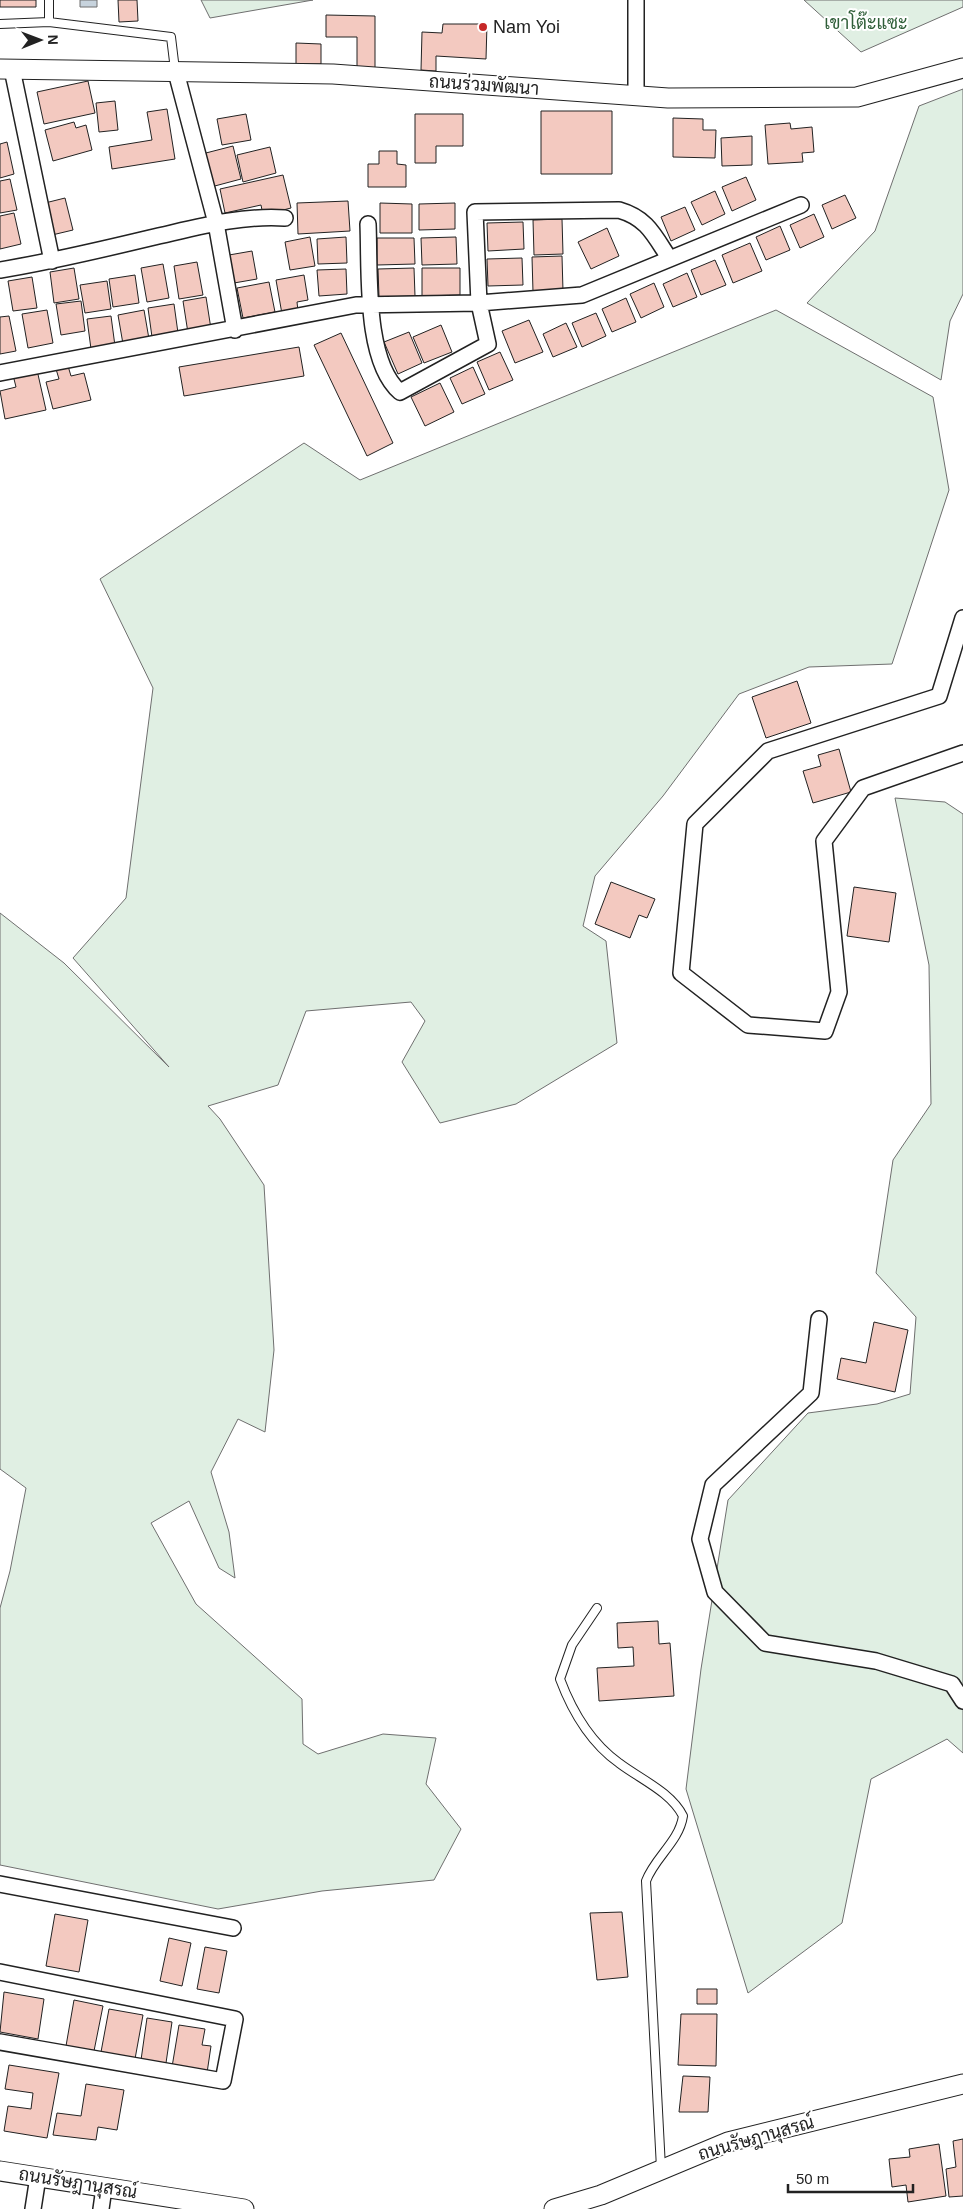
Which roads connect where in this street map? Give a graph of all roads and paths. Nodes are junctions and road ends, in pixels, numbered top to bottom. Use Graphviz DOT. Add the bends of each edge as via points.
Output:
graph roads {
  1 [pos="49,0"];
  2 [pos="636,0"];
  3 [pos="49,22"];
  4 [pos="0,24"];
  5 [pos="963,68"];
  6 [pos="6,69"];
  7 [pos="176,72"];
  8 [pos="636,96"];
  9 [pos="801,205"];
  10 [pos="285,218"];
  11 [pos="216,223"];
  12 [pos="368,224"];
  13 [pos="669,258"];
  14 [pos="52,261"];
  15 [pos="0,270"];
  16 [pos="478,303"];
  17 [pos="371,306"];
  18 [pos="235,330"];
  19 [pos="0,373"];
  20 [pos="963,618"];
  21 [pos="963,753"];
  22 [pos="819,1319"];
  23 [pos="597,1608"];
  24 [pos="963,1701"];
  25 [pos="0,1884"];
  26 [pos="234,1928"];
  27 [pos="0,1972"];
  28 [pos="0,2042"];
  29 [pos="963,2084"];
  30 [pos="661,2169"];
  31 [pos="0,2171"];
  32 [pos="38,2177"];
  33 [pos="104,2188"];
  34 [pos="602,2202"];
  35 [pos="33,2209"];
  36 [pos="101,2209"];
  37 [pos="244,2209"];
  38 [pos="554,2209"];
  1 -- 3 [label="lane"];
  2 -- 8 [label="street"];
  3 -- 4 [label="lane"];
  3 -- 7 [label="lane" via="171,37"];
  5 -- 8 [label="street, ถนนร่วมพัฒนา" via="856,97"];
  6 -- 7 [label="street, ถนนร่วมพัฒนา"];
  6 -- 14 [label="street"];
  7 -- 8 [label="street, ถนนร่วมพัฒนา" via="333,74"];
  7 -- 11 [label="street"];
  9 -- 13 [label="street"];
  10 -- 11 [label="street" via="256,216"];
  11 -- 14 [label="street"];
  11 -- 18 [label="street"];
  12 -- 17 [label="street"];
  13 -- 16 [label="street" via="582,295"];
  13 -- 16 [label="street" via="650,229 636,215 619,210 475,212"];
  14 -- 15 [label="street"];
  16 -- 17 [label="street"];
  16 -- 17 [label="street" via="488,344 400,392 377,352"];
  17 -- 18 [label="street" via="356,305"];
  18 -- 19 [label="street"];
  20 -- 21 [label="street" via="939,696 768,751 694,824 681,973 748,1025 825,1031 839,992 824,841 863,788"];
  22 -- 24 [label="street" via="811,1393 713,1485 700,1539 715,1592 765,1643 876,1661 952,1684"];
  23 -- 30 [label="lane" via="572,1645 560,1679 569,1704 617,1762 665,1795 678,1806 683,1816 677,1836 650,1870 646,1881"];
  25 -- 26 [label="street"];
  27 -- 28 [label="street" via="235,2019 223,2081"];
  29 -- 30 [label="street, ถนนรัษฎานุสรณ์" via="728,2142"];
  30 -- 34 [label="street, ถนนรัษฎานุสรณ์"];
  31 -- 32 [label="street, ถนนรัษฎานุสรณ์"];
  32 -- 33 [label="street, ถนนรัษฎานุสรณ์"];
  32 -- 35 [label="street"];
  33 -- 36 [label="street"];
  33 -- 37 [label="street, ถนนรัษฎานุสรณ์"];
  34 -- 38 [label="street, ถนนรัษฎานุสรณ์"];
}
